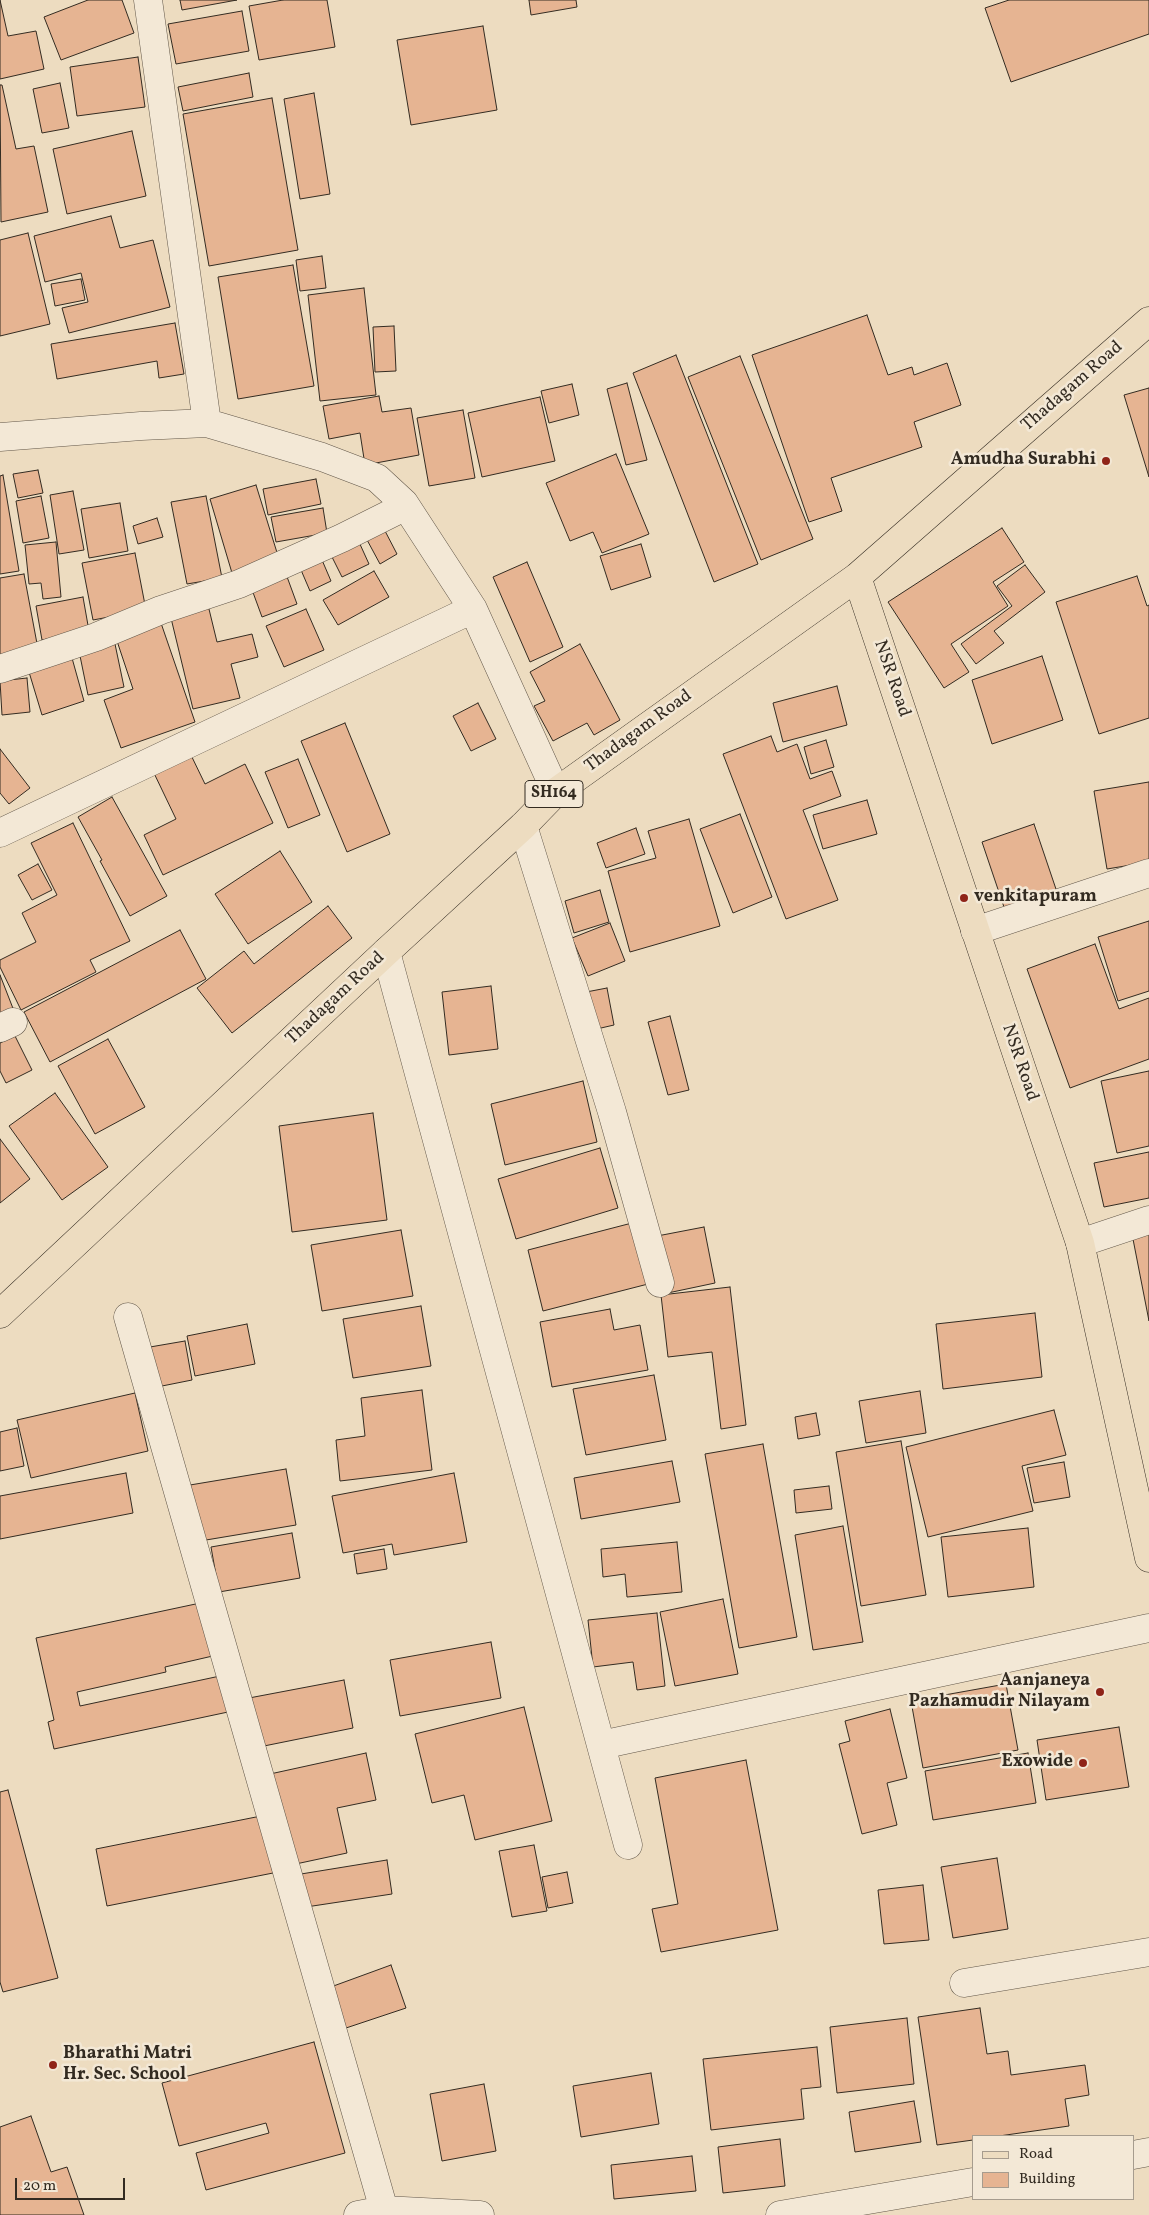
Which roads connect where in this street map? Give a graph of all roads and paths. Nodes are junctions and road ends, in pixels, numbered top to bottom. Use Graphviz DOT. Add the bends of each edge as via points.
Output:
graph roads {
  1 [pos="148,0"];
  2 [pos="1149,321"];
  3 [pos="207,424"];
  4 [pos="0,437"];
  5 [pos="406,506"];
  6 [pos="856,578"];
  7 [pos="473,609"];
  8 [pos="0,668"];
  9 [pos="556,792"];
  10 [pos="523,826"];
  11 [pos="0,833"];
  12 [pos="1149,873"];
  13 [pos="975,931"];
  14 [pos="386,952"];
  15 [pos="1149,1220"];
  16 [pos="1080,1243"];
  17 [pos="660,1283"];
  18 [pos="0,1314"];
  19 [pos="128,1317"];
  20 [pos="1149,1558"];
  21 [pos="1149,1628"];
  22 [pos="601,1745"];
  23 [pos="628,1845"];
  24 [pos="1149,1952"];
  25 [pos="964,1983"];
  26 [pos="1149,2152"];
  27 [pos="1134,2155"];
  28 [pos="972,2182"];
  29 [pos="371,2212"];
  30 [pos="480,2215"];
  31 [pos="780,2215"];
  1 -- 3 [label="street"];
  2 -- 6 [label="main road, Thadagam Road / SH164"];
  3 -- 4 [label="street"];
  3 -- 5 [label="street" via="322,457 377,478"];
  5 -- 7 [label="street"];
  5 -- 8 [label="street" via="239,584 161,610 96,637"];
  6 -- 9 [label="main road, Thadagam Road / SH164"];
  6 -- 13 [label="main road, NSR Road"];
  7 -- 9 [label="street"];
  7 -- 11 [label="street"];
  9 -- 10 [label="main road, Thadagam Road / SH164"];
  10 -- 14 [label="main road, Thadagam Road / SH164"];
  10 -- 17 [label="street" via="609,1103"];
  12 -- 13 [label="street"];
  13 -- 16 [label="main road, NSR Road"];
  14 -- 18 [label="main road, Thadagam Road / SH164"];
  14 -- 22 [label="street"];
  15 -- 16 [label="street"];
  16 -- 20 [label="main road, NSR Road"];
  19 -- 29 [label="street"];
  21 -- 22 [label="street"];
  22 -- 23 [label="street"];
  24 -- 25 [label="street"];
  26 -- 27 [label="street"];
  28 -- 31 [label="street"];
  29 -- 30 [label="street"];
}
